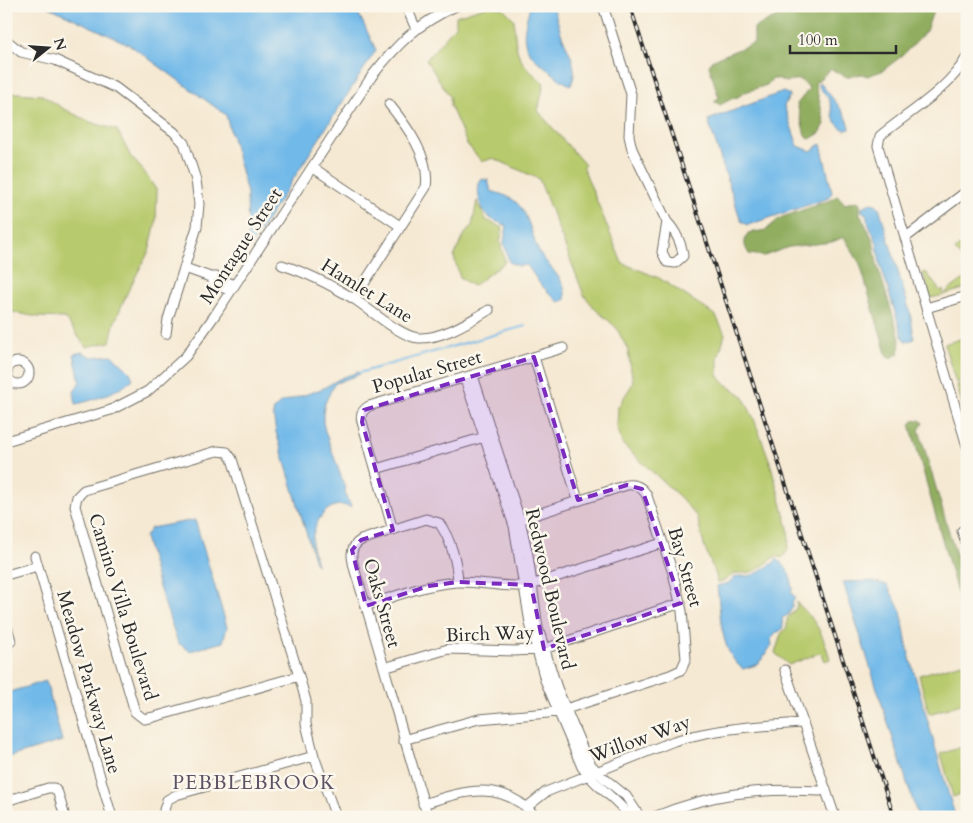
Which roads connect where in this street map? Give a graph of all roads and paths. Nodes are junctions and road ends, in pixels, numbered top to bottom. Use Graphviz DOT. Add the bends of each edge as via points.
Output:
graph roads {
  1 [pos="406,6"];
  2 [pos="456,6"];
  3 [pos="603,6"];
  4 [pos="416,29"];
  5 [pos="6,40"];
  6 [pos="967,57"];
  7 [pos="389,104"];
  8 [pos="312,167"];
  9 [pos="967,190"];
  10 [pos="667,222"];
  11 [pos="400,226"];
  12 [pos="905,238"];
  13 [pos="282,265"];
  14 [pos="185,268"];
  15 [pos="232,288"];
  16 [pos="967,296"];
  17 [pos="354,299"];
  18 [pos="926,308"];
  19 [pos="489,310"];
  20 [pos="166,334"];
  21 [pos="563,348"];
  22 [pos="534,357"];
  23 [pos="469,377"];
  24 [pos="488,436"];
  25 [pos="6,441"];
  26 [pos="967,446"];
  27 [pos="376,469"];
  28 [pos="578,500"];
  29 [pos="516,521"];
  30 [pos="393,530"];
  31 [pos="964,531"];
  32 [pos="662,543"];
  33 [pos="967,545"];
  34 [pos="35,556"];
  35 [pos="38,566"];
  36 [pos="6,575"];
  37 [pos="458,582"];
  38 [pos="527,585"];
  39 [pos="681,603"];
  40 [pos="366,606"];
  41 [pos="6,623"];
  42 [pos="6,646"];
  43 [pos="540,649"];
  44 [pos="384,668"];
  45 [pos="785,670"];
  46 [pos="299,676"];
  47 [pos="562,710"];
  48 [pos="802,723"];
  49 [pos="403,740"];
  50 [pos="314,756"];
  51 [pos="592,774"];
  52 [pos="826,789"];
  53 [pos="6,801"];
  54 [pos="423,804"];
  55 [pos="527,807"];
  56 [pos="65,817"];
  57 [pos="112,817"];
  58 [pos="166,817"];
  59 [pos="336,817"];
  60 [pos="428,817"];
  61 [pos="536,817"];
  62 [pos="630,817"];
  63 [pos="640,817"];
  64 [pos="654,817"];
  65 [pos="835,817"];
  1 -- 4 [label="street"];
  2 -- 4 [label="street, Montague Street"];
  3 -- 10 [label="street" via="631,94 632,149"];
  4 -- 8 [label="street, Montague Street" via="392,50 372,76"];
  5 -- 14 [label="street" via="21,52 55,60 116,88 184,143 196,180 199,204 197,227"];
  6 -- 12 [label="street" via="944,86 880,136 878,146"];
  7 -- 11 [label="street" via="408,127 427,172 424,193"];
  8 -- 11 [label="street"];
  8 -- 15 [label="street, Montague Street"];
  9 -- 12 [label="street"];
  11 -- 17 [label="street"];
  12 -- 18 [label="street"];
  13 -- 17 [label="street, Hamlet Lane" via="308,273"];
  14 -- 15 [label="street"];
  14 -- 20 [label="street"];
  15 -- 25 [label="street, Montague Street" via="186,356 148,391 111,410"];
  16 -- 18 [label="street"];
  17 -- 19 [label="street, Hamlet Lane" via="408,336 420,338 460,327"];
  18 -- 26 [label="street"];
  21 -- 22 [label="street, Popular Street"];
  22 -- 23 [label="street, Popular Street"];
  22 -- 28 [label="street"];
  23 -- 24 [label="street, Redwood Boulevard"];
  23 -- 27 [label="street, Popular Street" via="364,410 362,422"];
  24 -- 27 [label="street"];
  24 -- 29 [label="street, Redwood Boulevard"];
  27 -- 30 [label="street, Popular Street"];
  28 -- 29 [label="street, Bay Street"];
  28 -- 32 [label="street, Bay Street" via="627,485 638,487 648,496"];
  29 -- 38 [label="street, Redwood Boulevard" via="528,556"];
  30 -- 37 [label="street, Oaks Street" via="426,519 439,523 445,532"];
  30 -- 40 [label="street, Oaks Street" via="361,540 352,550 353,566"];
  31 -- 33 [label="street"];
  32 -- 38 [label="street"];
  32 -- 39 [label="street, Bay Street"];
  34 -- 35 [label="street, Meadow Parkway Lane"];
  35 -- 36 [label="street"];
  35 -- 57 [label="street, Meadow Parkway Lane"];
  37 -- 38 [label="street"];
  37 -- 40 [label="street" via="429,586"];
  38 -- 43 [label="street, Redwood Boulevard"];
  39 -- 43 [label="street, Birch Way"];
  39 -- 47 [label="street, Bay Street" via="686,653 681,670"];
  40 -- 44 [label="street, Oaks Street"];
  41 -- 42 [label="street" via="11,641"];
  43 -- 44 [label="street, Birch Way" via="448,649"];
  43 -- 47 [label="street, Redwood Boulevard"];
  44 -- 49 [label="street, Oaks Street"];
  45 -- 48 [label="street"];
  46 -- 46 [label="street, Camino Villa Boulevard" via="227,452 217,451 84,490 77,497 75,506 135,712 144,719 154,717"];
  46 -- 50 [label="street, Camino Villa Boulevard"];
  47 -- 49 [label="street" via="479,719"];
  47 -- 51 [label="street, Redwood Boulevard"];
  48 -- 51 [label="street, Willow Way" via="693,735"];
  48 -- 52 [label="street"];
  49 -- 54 [label="street, Oaks Street"];
  50 -- 58 [label="street" via="176,795 167,800"];
  50 -- 59 [label="street, Camino Villa Boulevard"];
  51 -- 55 [label="street, Willow Way" via="546,792"];
  51 -- 62 [label="street, Redwood Boulevard"];
  51 -- 63 [label="street, Redwood Boulevard" via="626,796"];
  52 -- 64 [label="street" via="729,794 684,804"];
  52 -- 65 [label="street"];
  53 -- 56 [label="street" via="54,788"];
  54 -- 55 [label="street" via="482,790 505,794"];
  54 -- 60 [label="street, Oaks Street"];
  55 -- 61 [label="street"];
}
